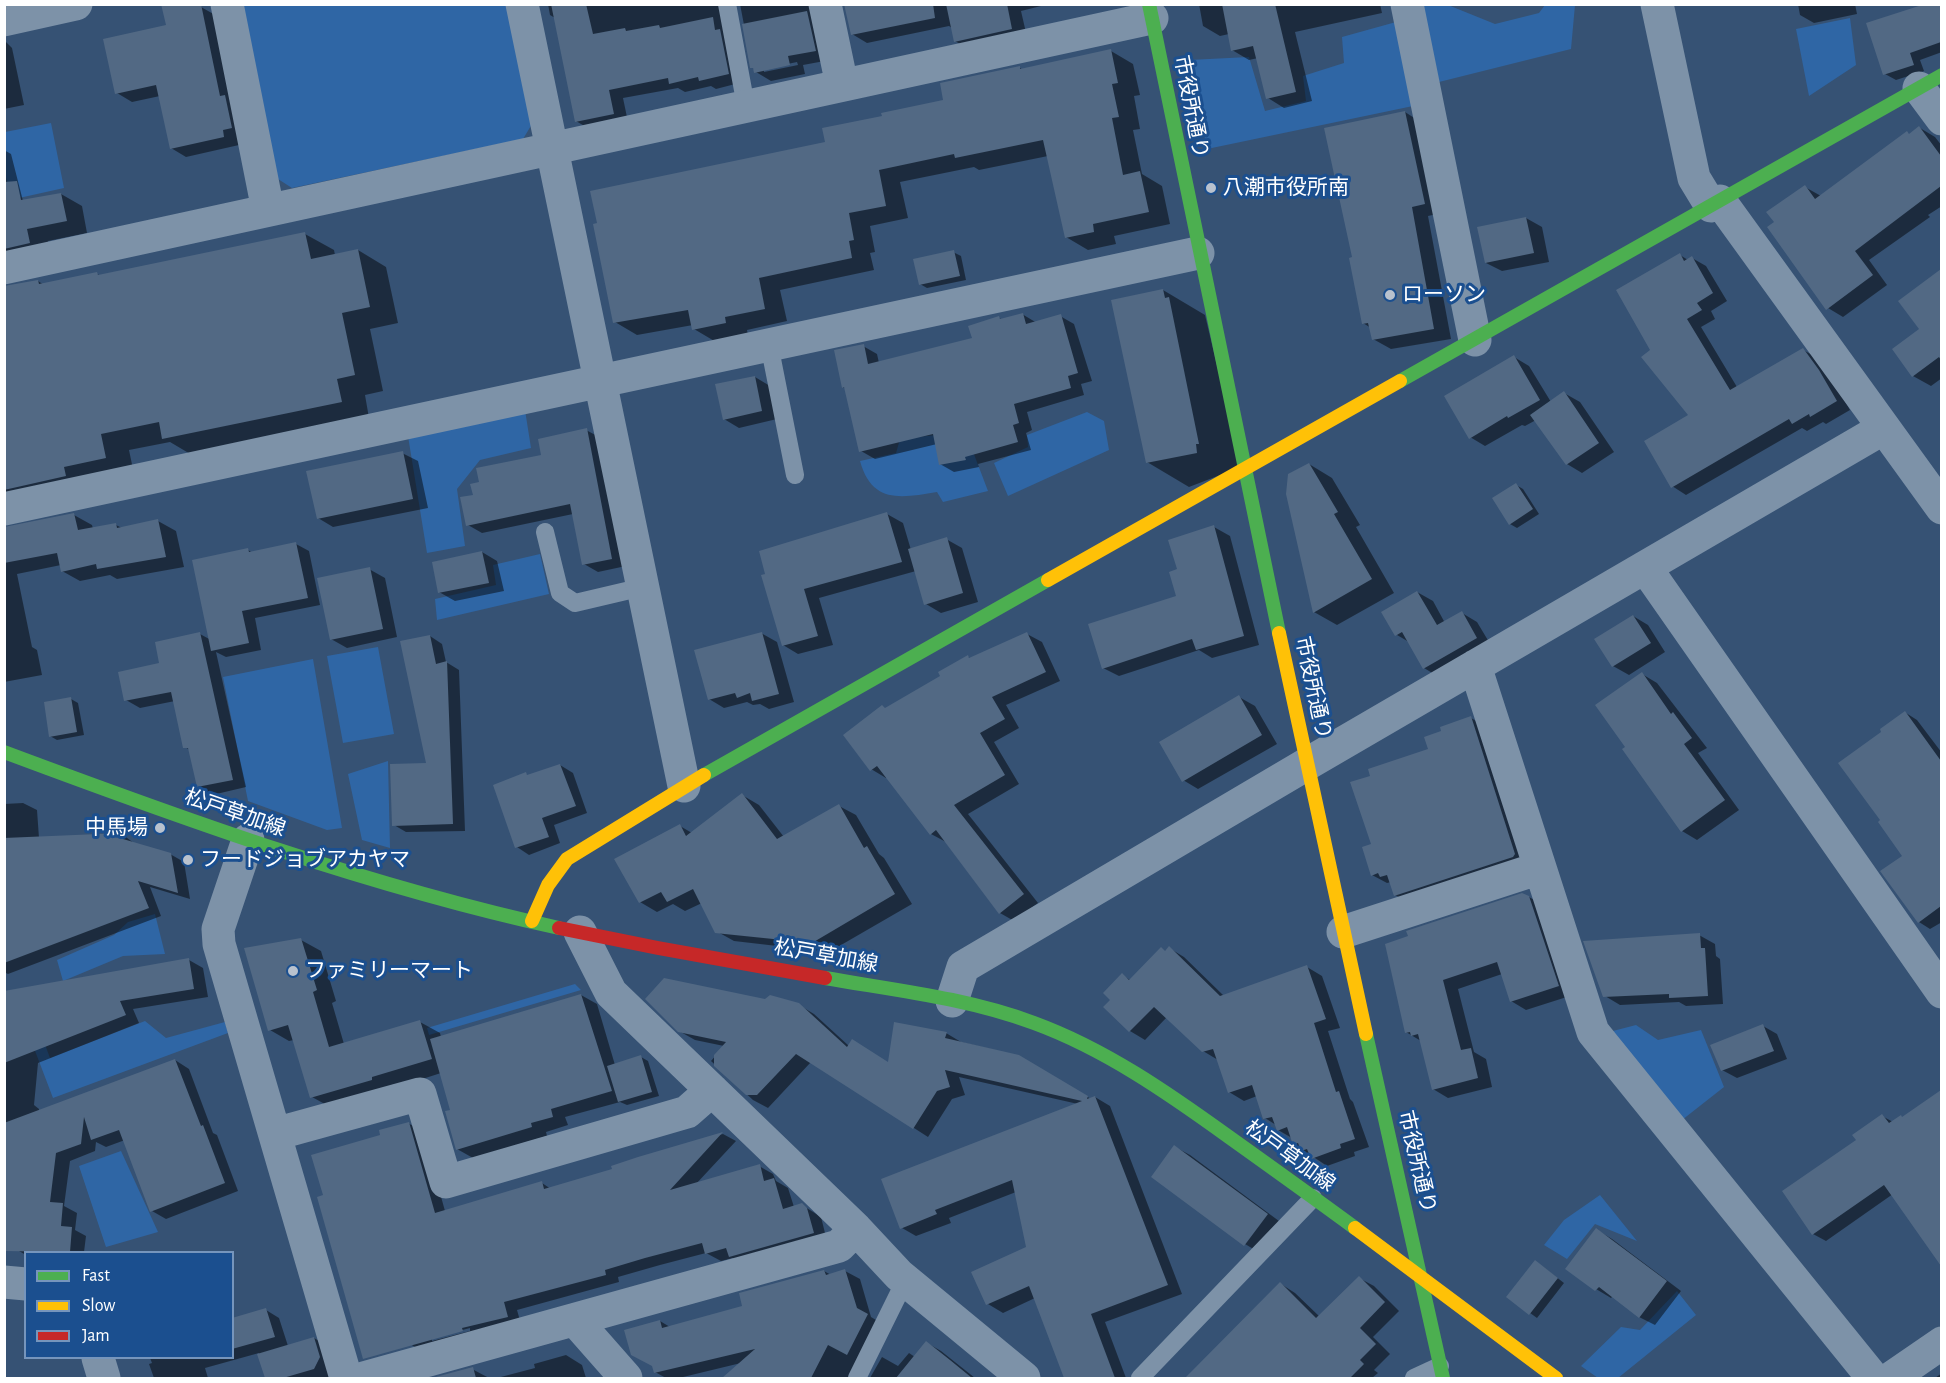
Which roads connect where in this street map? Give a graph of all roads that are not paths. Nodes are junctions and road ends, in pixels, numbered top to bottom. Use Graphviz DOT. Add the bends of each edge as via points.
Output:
graph roads {
  1 [pos="76,4"];
  2 [pos="227,4"];
  3 [pos="522,4"];
  4 [pos="727,4"];
  5 [pos="825,4"];
  6 [pos="1407,4"];
  7 [pos="1657,4"];
  8 [pos="1150,11"];
  9 [pos="4,20"];
  10 [pos="1930,82"];
  11 [pos="842,86"];
  12 [pos="746,106"];
  13 [pos="1941,119"];
  14 [pos="552,149"];
  15 [pos="1715,204"];
  16 [pos="268,210"];
  17 [pos="1198,253"];
  18 [pos="4,268"];
  19 [pos="1475,340"];
  20 [pos="769,345"];
  21 [pos="600,381"];
  22 [pos="1884,428"];
  23 [pos="1244,469"];
  24 [pos="795,475"];
  25 [pos="4,508"];
  26 [pos="1941,508"];
  27 [pos="545,532"];
  28 [pos="1645,567"];
  29 [pos="643,587"];
  30 [pos="1475,666"];
  31 [pos="4,752"];
  32 [pos="1307,764"];
  33 [pos="684,786"];
  34 [pos="248,840"];
  35 [pos="1540,868"];
  36 [pos="532,921"];
  37 [pos="580,932"];
  38 [pos="1343,932"];
  39 [pos="1931,954"];
  40 [pos="1941,992"];
  41 [pos="952,1002"];
  42 [pos="712,1090"];
  43 [pos="275,1134"];
  44 [pos="1313,1198"];
  45 [pos="856,1229"];
  46 [pos="1420,1276"];
  47 [pos="4,1282"];
  48 [pos="24,1284"];
  49 [pos="910,1284"];
  50 [pos="575,1320"];
  51 [pos="1941,1343"];
  52 [pos="98,1359"];
  53 [pos="1442,1372"];
  54 [pos="104,1378"];
  55 [pos="346,1378"];
  56 [pos="364,1378"];
  57 [pos="626,1378"];
  58 [pos="857,1378"];
  59 [pos="1023,1378"];
  60 [pos="1140,1378"];
  61 [pos="1414,1378"];
  62 [pos="1556,1378"];
  63 [pos="1873,1378"];
  64 [pos="1891,1378"];
  1 -- 9 [label="street"];
  2 -- 16 [label="street"];
  3 -- 14 [label="street"];
  4 -- 12 [label="lane"];
  5 -- 11 [label="street"];
  6 -- 19 [label="street"];
  7 -- 15 [label="street" via="1694,178"];
  8 -- 11 [label="street"];
  8 -- 17 [label="street, 市役所通り"];
  10 -- 13 [label="street"];
  10 -- 15 [label="street"];
  11 -- 12 [label="street"];
  12 -- 14 [label="street"];
  14 -- 16 [label="street"];
  14 -- 21 [label="street"];
  15 -- 19 [label="street"];
  15 -- 22 [label="street"];
  16 -- 18 [label="street"];
  17 -- 20 [label="street"];
  17 -- 23 [label="street, 市役所通り"];
  19 -- 23 [label="street"];
  20 -- 21 [label="street"];
  20 -- 24 [label="lane"];
  21 -- 25 [label="street"];
  21 -- 29 [label="street"];
  22 -- 26 [label="street"];
  22 -- 28 [label="street"];
  23 -- 32 [label="street, 市役所通り"];
  23 -- 33 [label="street"];
  27 -- 29 [label="lane" via="560,593 575,603"];
  28 -- 30 [label="street"];
  28 -- 39 [label="street"];
  29 -- 33 [label="street"];
  30 -- 32 [label="street"];
  30 -- 35 [label="street"];
  31 -- 34 [label="street, 松戸草加線"];
  32 -- 38 [label="street, 市役所通り"];
  32 -- 41 [label="street" via="963,967"];
  33 -- 36 [label="street" via="567,859 548,885"];
  34 -- 36 [label="street, 松戸草加線" via="350,874"];
  34 -- 43 [label="street" via="218,929 219,944"];
  35 -- 38 [label="street"];
  35 -- 63 [label="street" via="1593,1032"];
  36 -- 37 [label="street, 松戸草加線"];
  37 -- 41 [label="street, 松戸草加線"];
  37 -- 42 [label="street" via="611,993"];
  38 -- 46 [label="street, 市役所通り"];
  39 -- 40 [label="street"];
  41 -- 44 [label="street, 松戸草加線" via="1035,1023 1110,1058 1202,1117"];
  42 -- 43 [label="street" via="687,1112 446,1182 420,1094"];
  42 -- 45 [label="street"];
  43 -- 55 [label="street"];
  44 -- 46 [label="street, 松戸草加線"];
  44 -- 60 [label="lane"];
  45 -- 49 [label="street"];
  45 -- 50 [label="street" via="839,1246"];
  46 -- 53 [label="street, 市役所通り"];
  46 -- 62 [label="street, 松戸草加線"];
  47 -- 48 [label="street"];
  49 -- 58 [label="lane" via="899,1293"];
  49 -- 59 [label="street"];
  50 -- 56 [label="street"];
  50 -- 57 [label="street"];
  51 -- 64 [label="street"];
  52 -- 54 [label="street"];
  53 -- 61 [label="lane"];
}
